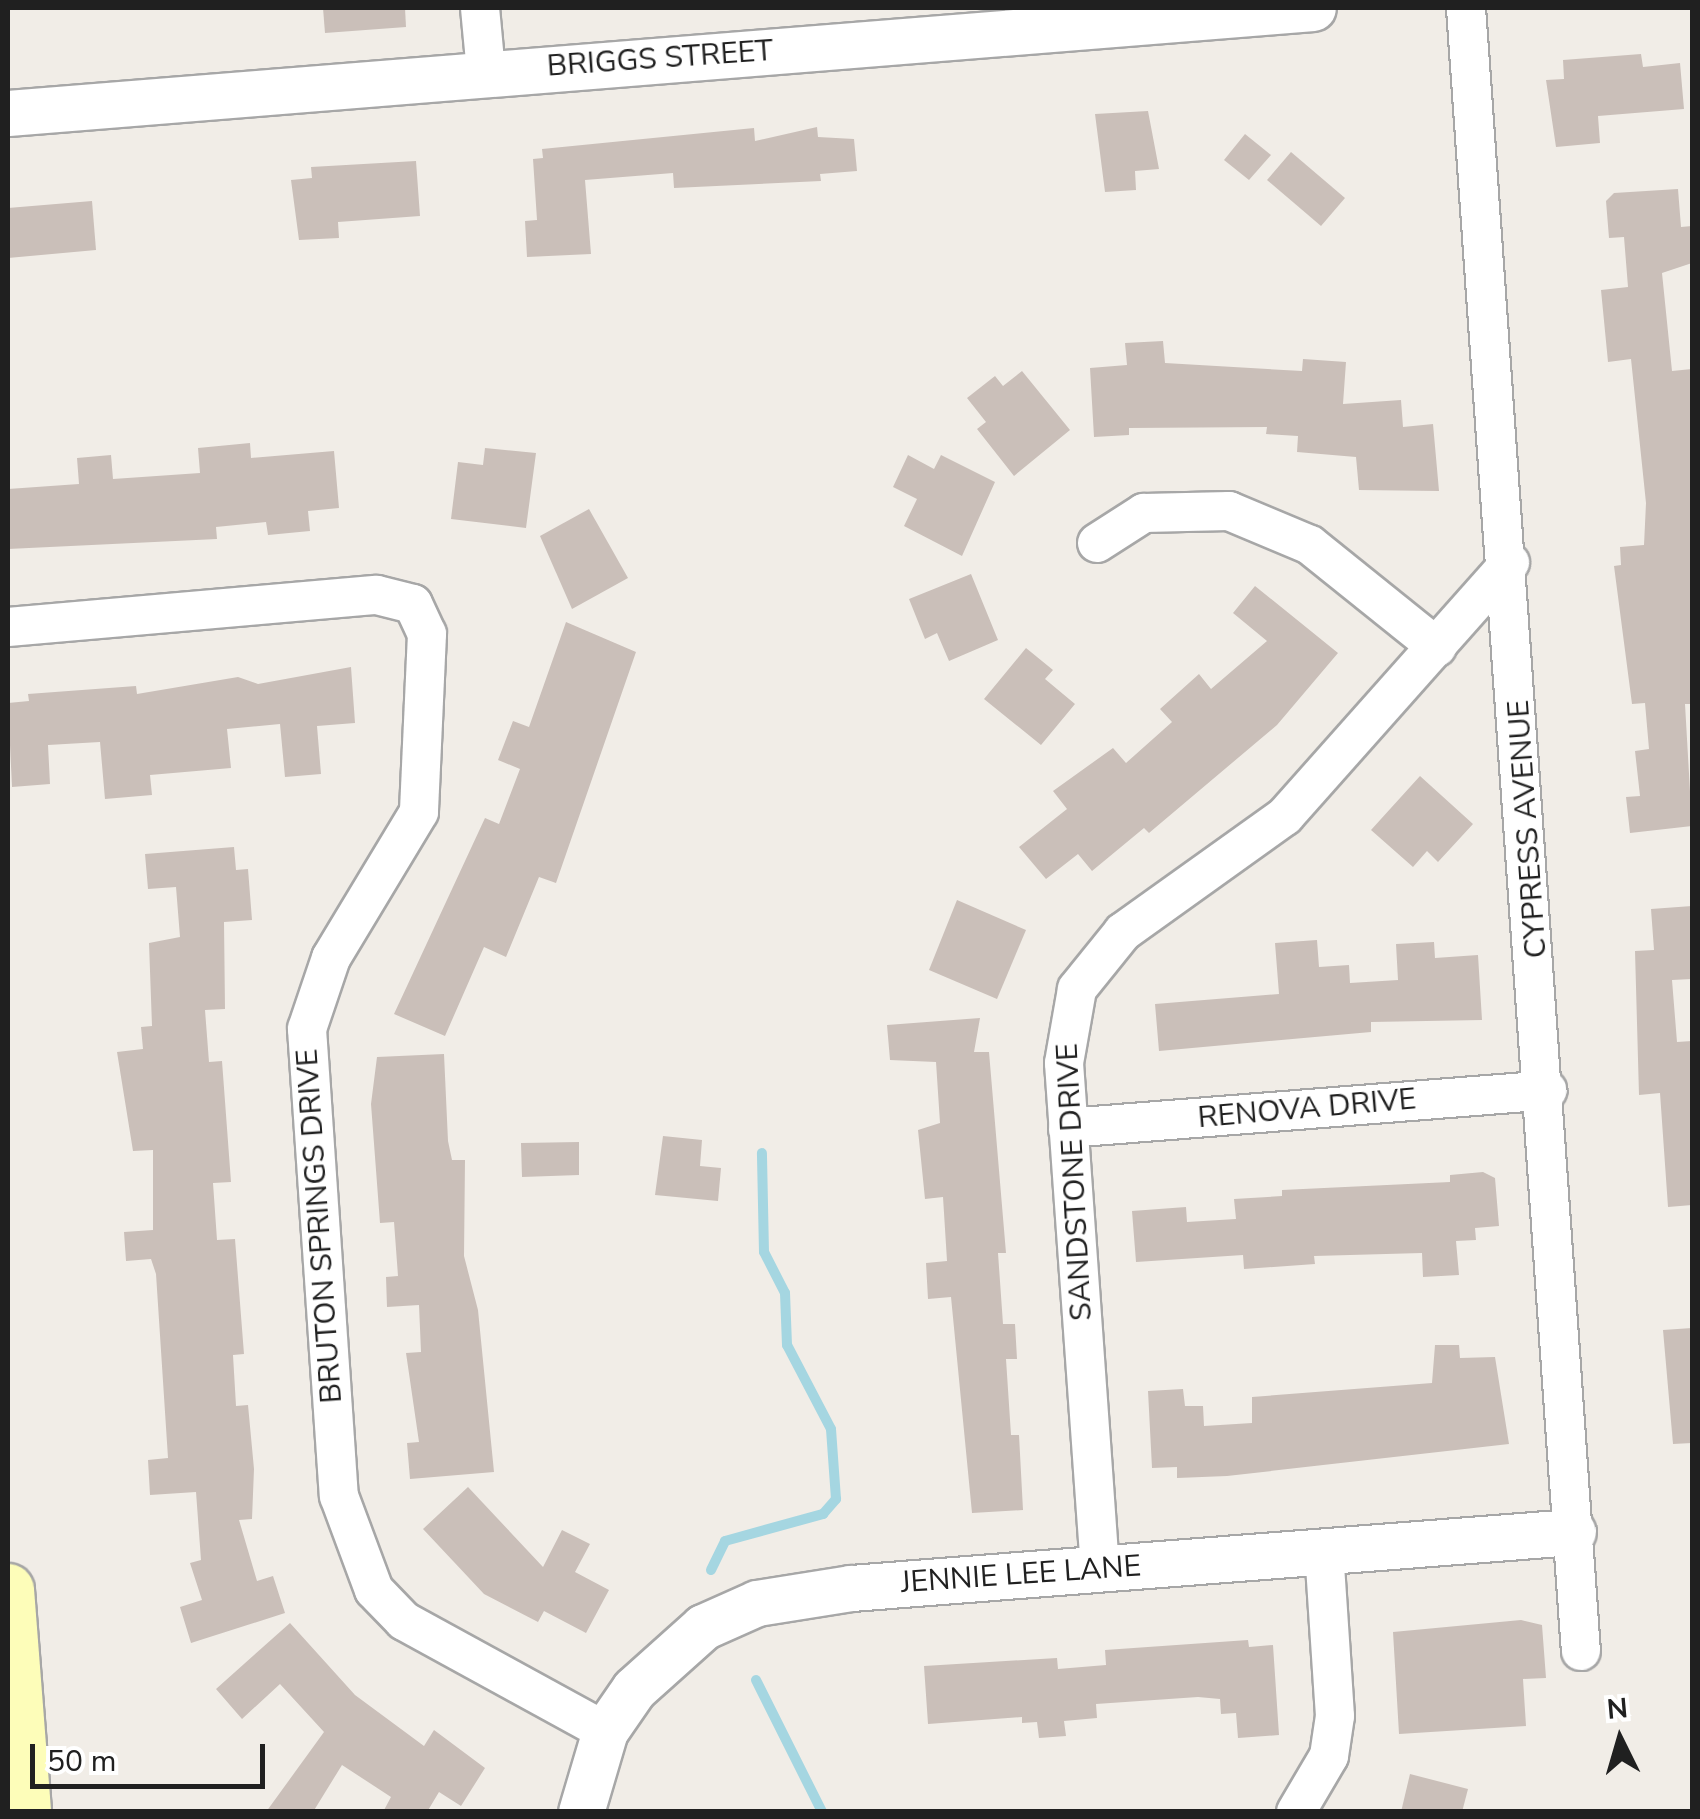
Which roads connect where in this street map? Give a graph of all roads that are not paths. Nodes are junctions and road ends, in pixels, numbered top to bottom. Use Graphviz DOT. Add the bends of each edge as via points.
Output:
graph roads {
  1 [pos="480,8"];
  2 [pos="1313,8"];
  3 [pos="1466,8"];
  4 [pos="486,72"];
  5 [pos="8,113"];
  6 [pos="1098,543"];
  7 [pos="1510,563"];
  8 [pos="8,627"];
  9 [pos="1437,647"];
  10 [pos="1547,1090"];
  11 [pos="1068,1128"];
  12 [pos="1573,1532"];
  13 [pos="1324,1552"];
  14 [pos="1100,1569"];
  15 [pos="8,1590"];
  16 [pos="1581,1652"];
  17 [pos="605,1731"];
  18 [pos="25,1812"];
  19 [pos="582,1812"];
  20 [pos="1296,1812"];
  1 -- 4 [label="street"];
  2 -- 4 [label="street, BRIGGS STREET"];
  3 -- 7 [label="street, CYPRESS AVENUE"];
  4 -- 5 [label="street, BRIGGS STREET"];
  6 -- 9 [label="street" via="1144,514 1229,511 1310,545"];
  7 -- 9 [label="street, SANDSTONE DRIVE"];
  7 -- 10 [label="street, CYPRESS AVENUE"];
  8 -- 17 [label="street, BRUTON SPRINGS DRIVE" via="376,595 413,604 426,634 418,812 331,958 307,1029 339,1496 374,1590 404,1620"];
  9 -- 11 [label="street, SANDSTONE DRIVE" via="1285,816 1098,954 1068,1020"];
  10 -- 11 [label="street, RENOVA DRIVE"];
  10 -- 12 [label="street, CYPRESS AVENUE"];
  11 -- 14 [label="street, SANDSTONE DRIVE"];
  12 -- 13 [label="street, JENNIE LEE LANE"];
  12 -- 16 [label="street, CYPRESS AVENUE"];
  13 -- 14 [label="street, JENNIE LEE LANE"];
  13 -- 20 [label="street" via="1336,1716 1329,1756"];
  14 -- 17 [label="street, JENNIE LEE LANE" via="757,1603 666,1654"];
  15 -- 18 [label="main road"];
  17 -- 19 [label="street, JENNIE LEE LANE"];
}
